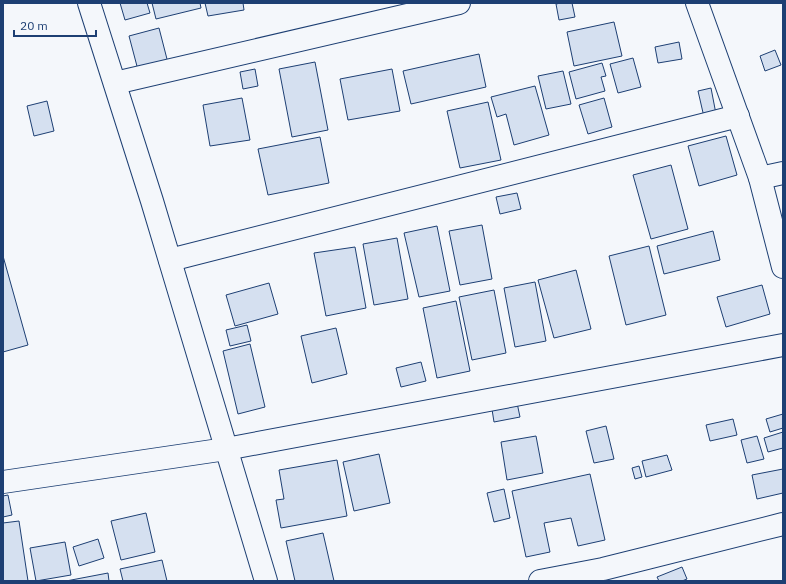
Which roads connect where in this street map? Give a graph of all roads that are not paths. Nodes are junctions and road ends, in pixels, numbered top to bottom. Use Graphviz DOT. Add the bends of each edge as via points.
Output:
graph roads {
  1 [pos="89,3"];
  2 [pos="458,3"];
  3 [pos="697,3"];
  4 [pos="115,83"];
  5 [pos="738,116"];
  6 [pos="783,173"];
  7 [pos="760,178"];
  8 [pos="170,260"];
  9 [pos="783,267"];
  10 [pos="783,345"];
  11 [pos="226,449"];
  12 [pos="3,482"];
  13 [pos="783,524"];
  14 [pos="266,581"];
  15 [pos="540,581"];
  1 -- 4 [label="street"];
  2 -- 4 [label="street"];
  3 -- 5 [label="street"];
  4 -- 8 [label="street"];
  5 -- 7 [label="street"];
  5 -- 8 [label="street"];
  6 -- 7 [label="street"];
  7 -- 9 [label="street"];
  8 -- 11 [label="street"];
  10 -- 11 [label="street"];
  11 -- 12 [label="street"];
  11 -- 14 [label="street"];
  13 -- 15 [label="street"];
}
